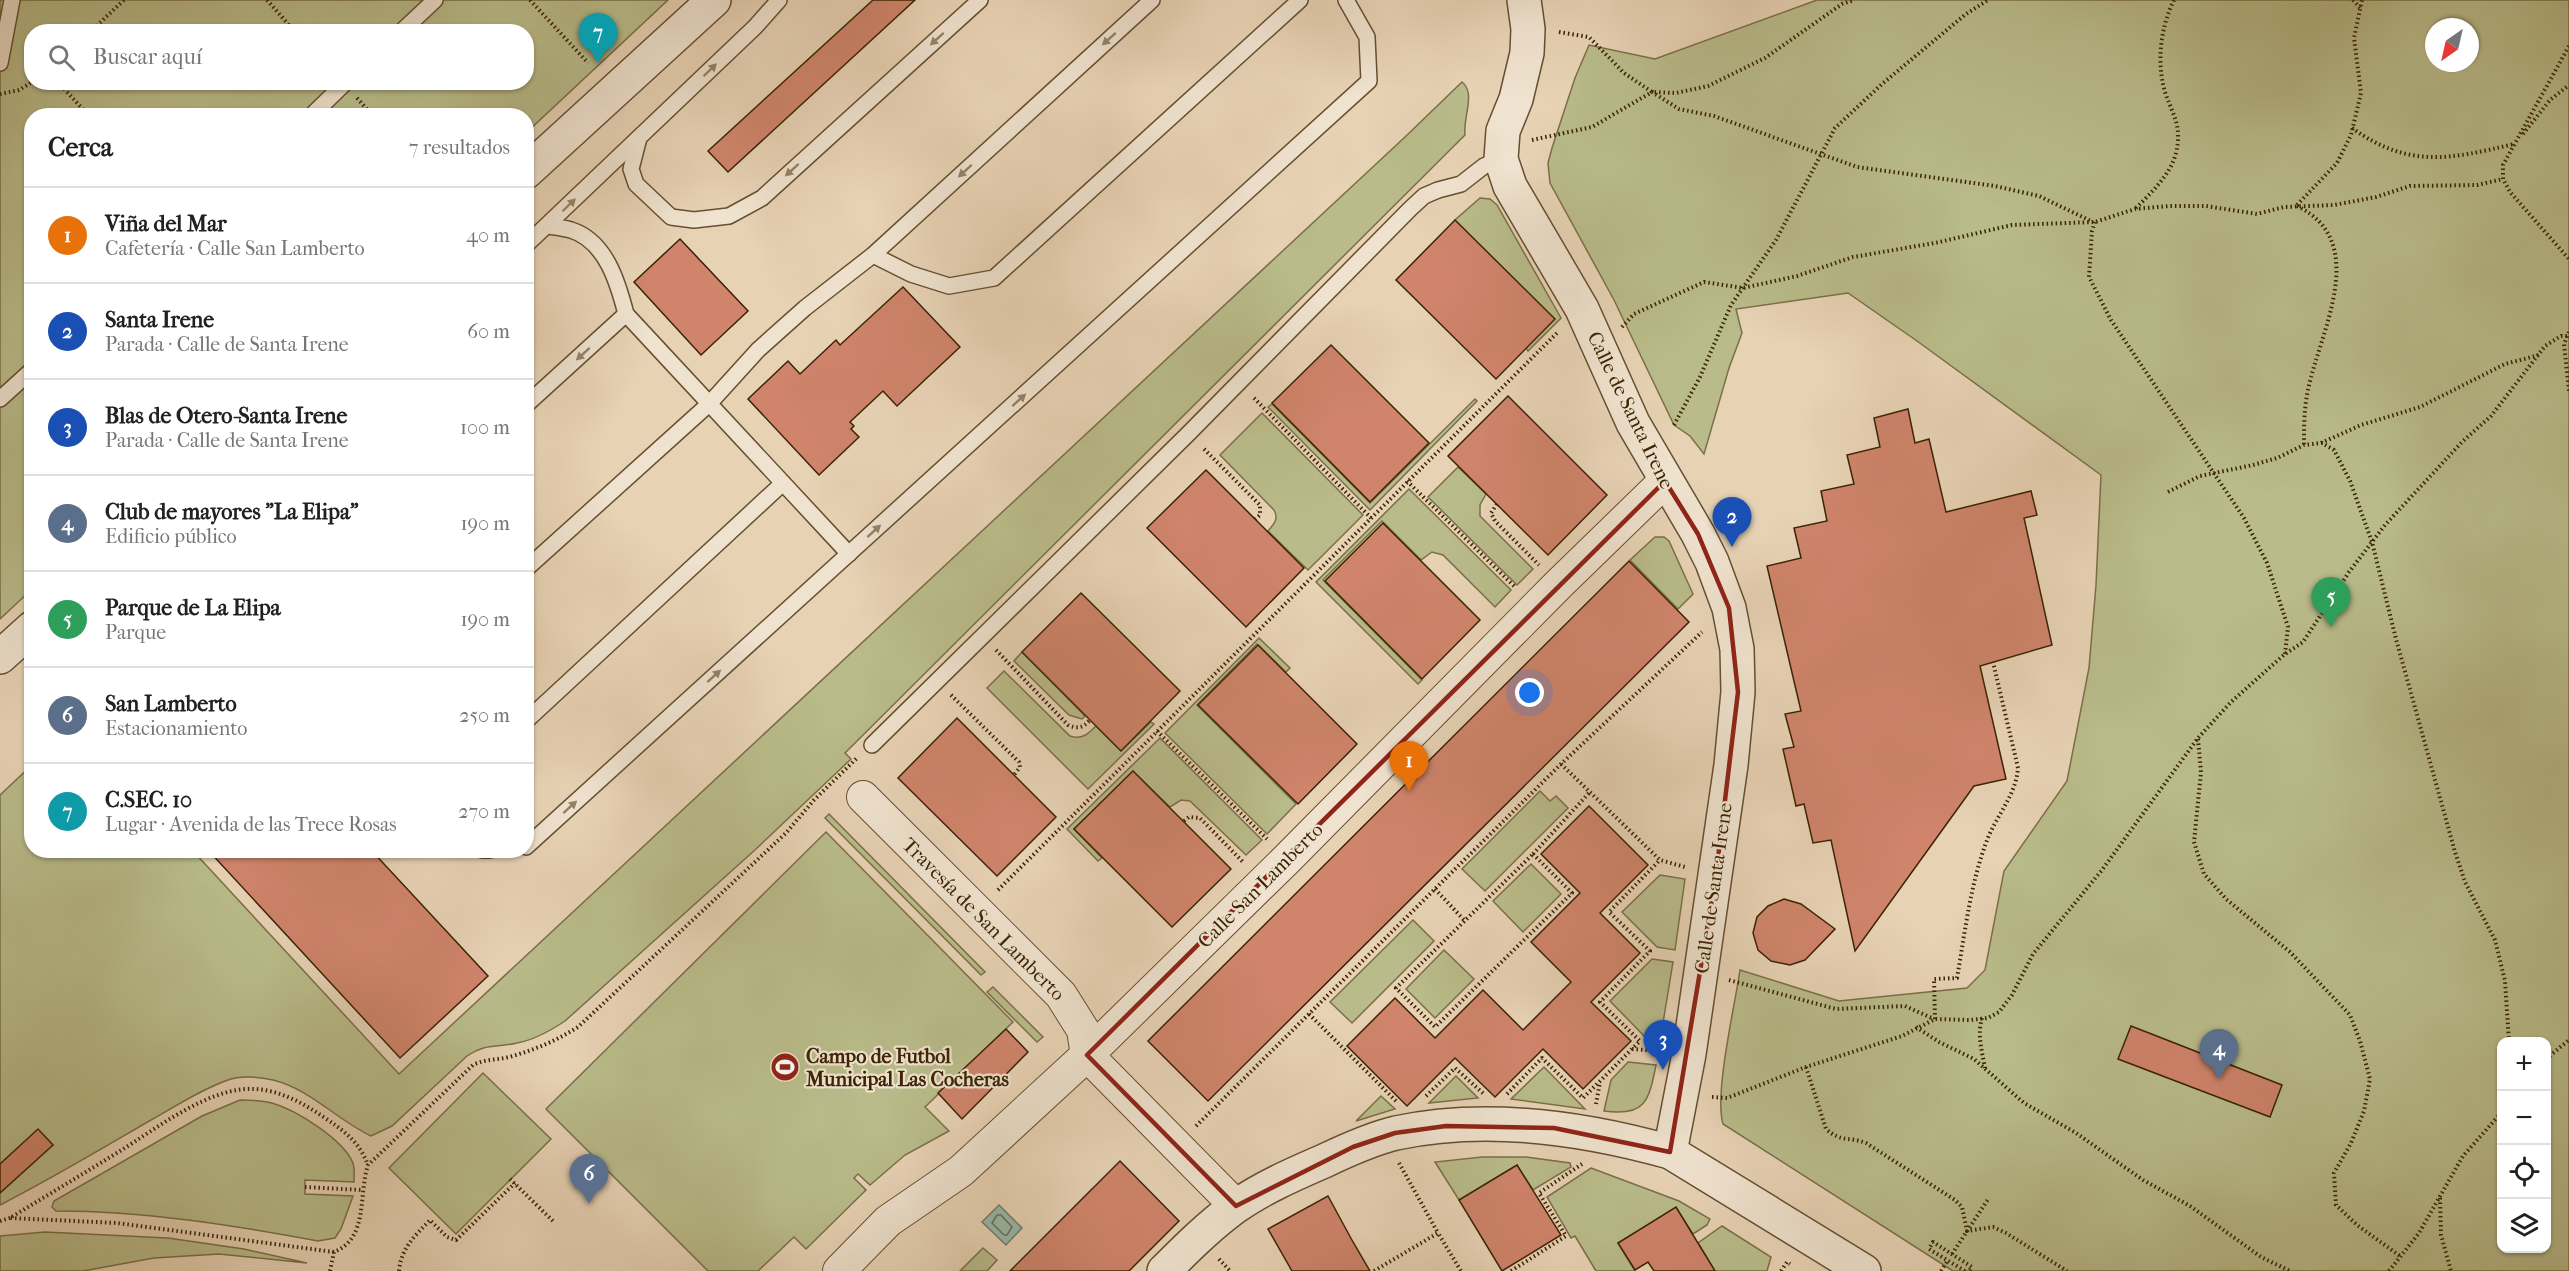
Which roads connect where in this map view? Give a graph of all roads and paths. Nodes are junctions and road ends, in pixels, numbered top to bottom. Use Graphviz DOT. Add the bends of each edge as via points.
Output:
graph roads {
  1 [pos="12,0"];
  2 [pos="124,0"];
  3 [pos="267,0"];
  4 [pos="435,0"];
  5 [pos="530,0"];
  6 [pos="714,0"];
  7 [pos="779,0"];
  8 [pos="980,0"];
  9 [pos="1152,0"];
  10 [pos="1300,0"];
  11 [pos="1346,0"];
  12 [pos="1854,0"];
  13 [pos="1988,0"];
  14 [pos="2174,0"];
  15 [pos="2353,0"];
  16 [pos="2362,0"];
  17 [pos="2361,10"];
  18 [pos="1526,14"];
  19 [pos="98,24"];
  20 [pos="288,24"];
  21 [pos="410,24"];
  22 [pos="2569,46"];
  23 [pos="0,63"];
  24 [pos="588,63"];
  25 [pos="2569,85"];
  26 [pos="24,87"];
  27 [pos="65,90"];
  28 [pos="338,90"];
  29 [pos="1652,92"];
  30 [pos="0,94"];
  31 [pos="82,108"];
  32 [pos="319,108"];
  33 [pos="2352,128"];
  34 [pos="639,138"];
  35 [pos="2515,144"];
  36 [pos="1502,145"];
  37 [pos="1823,154"];
  38 [pos="534,165"];
  39 [pos="2503,179"];
  40 [pos="2296,206"];
  41 [pos="2135,209"];
  42 [pos="2095,222"];
  43 [pos="548,226"];
  44 [pos="534,238"];
  45 [pos="873,255"];
  46 [pos="2569,259"];
  47 [pos="1743,288"];
  48 [pos="1582,309"];
  49 [pos="626,314"];
  50 [pos="2569,335"];
  51 [pos="1599,348"];
  52 [pos="2539,355"];
  53 [pos="24,377"];
  54 [pos="1239,383"];
  55 [pos="2569,391"];
  56 [pos="534,398"];
  57 [pos="0,399"];
  58 [pos="710,404"];
  59 [pos="1674,425"];
  60 [pos="1188,434"];
  61 [pos="2320,443"];
  62 [pos="2304,445"];
  63 [pos="2213,472"];
  64 [pos="1407,481"];
  65 [pos="1665,481"];
  66 [pos="783,483"];
  67 [pos="2168,492"];
  68 [pos="1497,504"];
  69 [pos="1371,518"];
  70 [pos="1256,519"];
  71 [pos="2372,542"];
  72 [pos="849,554"];
  73 [pos="534,562"];
  74 [pos="1558,585"];
  75 [pos="1535,608"];
  76 [pos="1729,608"];
  77 [pos="24,635"];
  78 [pos="983,637"];
  79 [pos="2285,654"];
  80 [pos="0,657"];
  81 [pos="1993,662"];
  82 [pos="938,682"];
  83 [pos="534,714"];
  84 [pos="1090,720"];
  85 [pos="1157,731"];
  86 [pos="2198,738"];
  87 [pos="872,745"];
  88 [pos="1561,764"];
  89 [pos="1014,775"];
  90 [pos="1589,793"];
  91 [pos="863,797"];
  92 [pos="1184,821"];
  93 [pos="534,840"];
  94 [pos="1259,847"];
  95 [pos="1533,854"];
  96 [pos="1660,860"];
  97 [pos="1252,867"];
  98 [pos="1716,875"];
  99 [pos="1435,889"];
  100 [pos="998,890"];
  101 [pos="1465,921"];
  102 [pos="1701,974"];
  103 [pos="1309,1014"];
  104 [pos="1982,1018"];
  105 [pos="1935,1019"];
  106 [pos="1916,1027"];
  107 [pos="2509,1037"];
  108 [pos="2569,1040"];
  109 [pos="1087,1055"];
  110 [pos="2551,1056"];
  111 [pos="1806,1067"];
  112 [pos="1986,1069"];
  113 [pos="1681,1095"];
  114 [pos="1488,1097"];
  115 [pos="1504,1097"];
  116 [pos="1424,1098"];
  117 [pos="1400,1105"];
  118 [pos="2497,1118"];
  119 [pos="1177,1145"];
  120 [pos="1670,1152"];
  121 [pos="1409,1159"];
  122 [pos="1573,1159"];
  123 [pos="368,1165"];
  124 [pos="510,1179"];
  125 [pos="515,1183"];
  126 [pos="305,1187"];
  127 [pos="362,1190"];
  128 [pos="2439,1197"];
  129 [pos="1989,1198"];
  130 [pos="1236,1206"];
  131 [pos="10,1218"];
  132 [pos="0,1221"];
  133 [pos="553,1221"];
  134 [pos="1967,1231"];
  135 [pos="1438,1233"];
  136 [pos="334,1252"];
  137 [pos="1953,1254"];
  138 [pos="2400,1256"];
  139 [pos="1948,1260"];
  140 [pos="1794,1267"];
  141 [pos="330,1271"];
  142 [pos="399,1271"];
  143 [pos="839,1271"];
  144 [pos="1164,1271"];
  145 [pos="1374,1271"];
  146 [pos="1461,1271"];
  147 [pos="1510,1271"];
  148 [pos="1781,1271"];
  149 [pos="1864,1271"];
  150 [pos="1941,1271"];
  151 [pos="1967,1271"];
  152 [pos="2067,1271"];
  153 [pos="2290,1271"];
  154 [pos="2389,1271"];
  155 [pos="2451,1271"];
  1 -- 23 [label="lane"];
  2 -- 19 [label="path"];
  3 -- 20 [label="path"];
  4 -- 21 [label="lane"];
  5 -- 24 [label="path"];
  6 -- 38 [label="street"];
  34 -- 7 [label="lane, one-way"];
  8 -- 34 [label="lane, one-way" via="762,198 729,216 694,220 671,217 636,184 631,169"];
  9 -- 45 [label="lane, one-way"];
  10 -- 45 [label="lane" via="994,278 949,286 911,274"];
  72 -- 11 [label="lane, one-way" via="1369,81 1367,37"];
  12 -- 29 [label="path" via="1842,4 1765,58 1708,86 1676,93"];
  13 -- 37 [label="path" via="1882,84 1835,129"];
  14 -- 41 [label="path" via="2160,62 2166,93 2178,119 2176,154 2158,186"];
  15 -- 17 [label="path"];
  16 -- 17 [label="path"];
  17 -- 33 [label="path" via="2354,38 2361,93"];
  18 -- 29 [label="path" via="1589,37 1624,73"];
  18 -- 36 [label="street" via="1527,53"];
  22 -- 35 [label="path"];
  25 -- 35 [label="path" via="2550,100"];
  26 -- 30 [label="path"];
  27 -- 31 [label="path"];
  28 -- 32 [label="lane"];
  29 -- 36 [label="path" via="1592,127"];
  29 -- 37 [label="path" via="1680,109 1714,116"];
  33 -- 35 [label="path" via="2401,153 2432,159 2460,157"];
  33 -- 40 [label="path" via="2337,163"];
  43 -- 34 [label="lane, one-way"];
  35 -- 39 [label="path" via="2503,165"];
  36 -- 48 [label="street, Calle de Santa Irene" via="1510,186"];
  36 -- 54 [label="lane" via="1461,184 1424,196"];
  37 -- 42 [label="path" via="1857,167 1972,182 2039,196"];
  37 -- 47 [label="path" via="1776,240"];
  39 -- 40 [label="path" via="2477,185 2410,186 2334,205"];
  39 -- 46 [label="path" via="2535,223"];
  40 -- 41 [label="path" via="2257,214 2206,206"];
  40 -- 62 [label="path" via="2324,225 2334,250 2336,290 2308,389"];
  41 -- 42 [label="path"];
  42 -- 47 [label="path" via="2012,225 1852,257 1797,276"];
  42 -- 63 [label="path" via="2089,277 2111,320"];
  43 -- 44 [label="lane"];
  43 -- 49 [label="lane" via="572,230 595,244 617,279"];
  45 -- 58 [label="lane" via="758,350"];
  47 -- 51 [label="path" via="1704,282 1634,314"];
  47 -- 59 [label="path" via="1731,305 1701,377"];
  48 -- 51 [label="street, Calle de Santa Irene"];
  48 -- 64 [label="path"];
  49 -- 56 [label="lane, one-way"];
  49 -- 58 [label="lane"];
  50 -- 52 [label="path" via="2545,346"];
  50 -- 55 [label="path" via="2564,344"];
  51 -- 65 [label="street, Calle de Santa Irene"];
  52 -- 61 [label="path" via="2505,364 2420,407 2361,425"];
  52 -- 71 [label="path" via="2491,416 2462,442"];
  53 -- 57 [label="lane"];
  54 -- 60 [label="lane"];
  54 -- 69 [label="path"];
  58 -- 66 [label="lane"];
  58 -- 73 [label="lane"];
  60 -- 70 [label="path" via="1260,505"];
  60 -- 78 [label="lane"];
  61 -- 62 [label="path"];
  61 -- 71 [label="path" via="2334,450"];
  62 -- 63 [label="path" via="2277,458"];
  63 -- 67 [label="path"];
  63 -- 79 [label="path" via="2244,518 2267,563 2288,627"];
  64 -- 69 [label="path"];
  64 -- 75 [label="path"];
  65 -- 74 [label="street, Calle San Lamberto"];
  65 -- 76 [label="street, Calle de Santa Irene" via="1698,534"];
  66 -- 72 [label="lane"];
  66 -- 83 [label="lane"];
  68 -- 74 [label="path" via="1491,513 1494,521"];
  69 -- 85 [label="path"];
  71 -- 79 [label="path" via="2303,642"];
  71 -- 107 [label="path" via="2455,852 2465,882 2495,940 2505,981"];
  93 -- 72 [label="lane, one-way"];
  74 -- 75 [label="street, Calle San Lamberto"];
  75 -- 97 [label="street, Calle San Lamberto"];
  76 -- 88 [label="path"];
  76 -- 98 [label="street, Calle de Santa Irene" via="1737,650 1738,692"];
  77 -- 80 [label="street"];
  78 -- 82 [label="lane"];
  78 -- 84 [label="path" via="1068,725 1083,727"];
  79 -- 86 [label="path"];
  81 -- 105 [label="path" via="2018,768 2017,780 1979,864 1957,978 1934,979"];
  82 -- 87 [label="lane"];
  82 -- 89 [label="path" via="1019,762"];
  85 -- 94 [label="path" via="1267,839"];
  85 -- 100 [label="path"];
  86 -- 104 [label="path" via="2102,870 2033,954 2000,1012"];
  86 -- 138 [label="path" via="2201,772 2194,842 2204,874 2226,899 2290,952 2350,1015 2370,1079 2364,1111 2334,1173 2336,1205"];
  87 -- 123 [label="path" via="814,800 786,833 578,1027 535,1050 473,1065"];
  88 -- 90 [label="path"];
  88 -- 99 [label="path"];
  90 -- 95 [label="path"];
  90 -- 96 [label="path"];
  91 -- 109 [label="street, Travesía de San Lamberto" via="1061,995 1083,1030"];
  92 -- 97 [label="path" via="1189,817 1200,818"];
  95 -- 101 [label="path"];
  95 -- 101 [label="path" via="1572,893 1435,1028 1396,988"];
  96 -- 98 [label="path"];
  96 -- 115 [label="path" via="1609,912 1650,951 1600,1002 1640,1041 1583,1098 1542,1058"];
  97 -- 109 [label="street, Calle San Lamberto"];
  98 -- 102 [label="street, Calle de Santa Irene"];
  99 -- 101 [label="path"];
  99 -- 103 [label="path"];
  102 -- 105 [label="path" via="1836,1009 1905,1006"];
  102 -- 113 [label="street, Calle de Santa Irene"];
  103 -- 117 [label="path"];
  103 -- 119 [label="path"];
  104 -- 105 [label="path"];
  104 -- 112 [label="path" via="1980,1043"];
  105 -- 106 [label="path"];
  106 -- 111 [label="path" via="1902,1036"];
  106 -- 112 [label="path"];
  108 -- 110 [label="path"];
  109 -- 119 [label="street"];
  109 -- 143 [label="street, Calle San Lamberto" via="962,1171 888,1221"];
  111 -- 113 [label="path" via="1727,1098"];
  111 -- 134 [label="path" via="1826,1129 1840,1139 1866,1143 1955,1200 1962,1207"];
  112 -- 153 [label="path" via="2024,1103 2190,1206 2261,1257"];
  113 -- 120 [label="street, Calle de Santa Irene"];
  114 -- 116 [label="path" via="1455,1068"];
  118 -- 128 [label="path" via="2463,1156"];
  119 -- 130 [label="street"];
  120 -- 130 [label="street" via="1554,1128 1446,1126 1395,1133 1353,1147"];
  120 -- 149 [label="street"];
  121 -- 135 [label="path" via="1398,1161"];
  122 -- 147 [label="path" via="1583,1160 1582,1166 1539,1193 1566,1236"];
  123 -- 127 [label="path"];
  123 -- 131 [label="path" via="362,1148 310,1108 274,1092 234,1090 198,1103"];
  124 -- 125 [label="path"];
  125 -- 133 [label="path"];
  125 -- 142 [label="path" via="456,1240 447,1237 430,1220 409,1242"];
  126 -- 127 [label="path"];
  127 -- 136 [label="path" via="358,1228 351,1240"];
  128 -- 138 [label="path" via="2419,1233"];
  128 -- 155 [label="path" via="2441,1235"];
  129 -- 134 [label="path"];
  130 -- 144 [label="street" via="1197,1237"];
  131 -- 132 [label="path"];
  131 -- 136 [label="path" via="117,1223"];
  134 -- 137 [label="path"];
  134 -- 152 [label="path" via="1993,1227"];
  135 -- 145 [label="path"];
  135 -- 146 [label="path"];
  136 -- 141 [label="path"];
  137 -- 139 [label="path" via="1933,1242 1929,1249"];
  137 -- 151 [label="path" via="1972,1267"];
  138 -- 154 [label="path"];
  139 -- 150 [label="path"];
  139 -- 151 [label="path"];
  140 -- 148 [label="path" via="1787,1262"];
}
